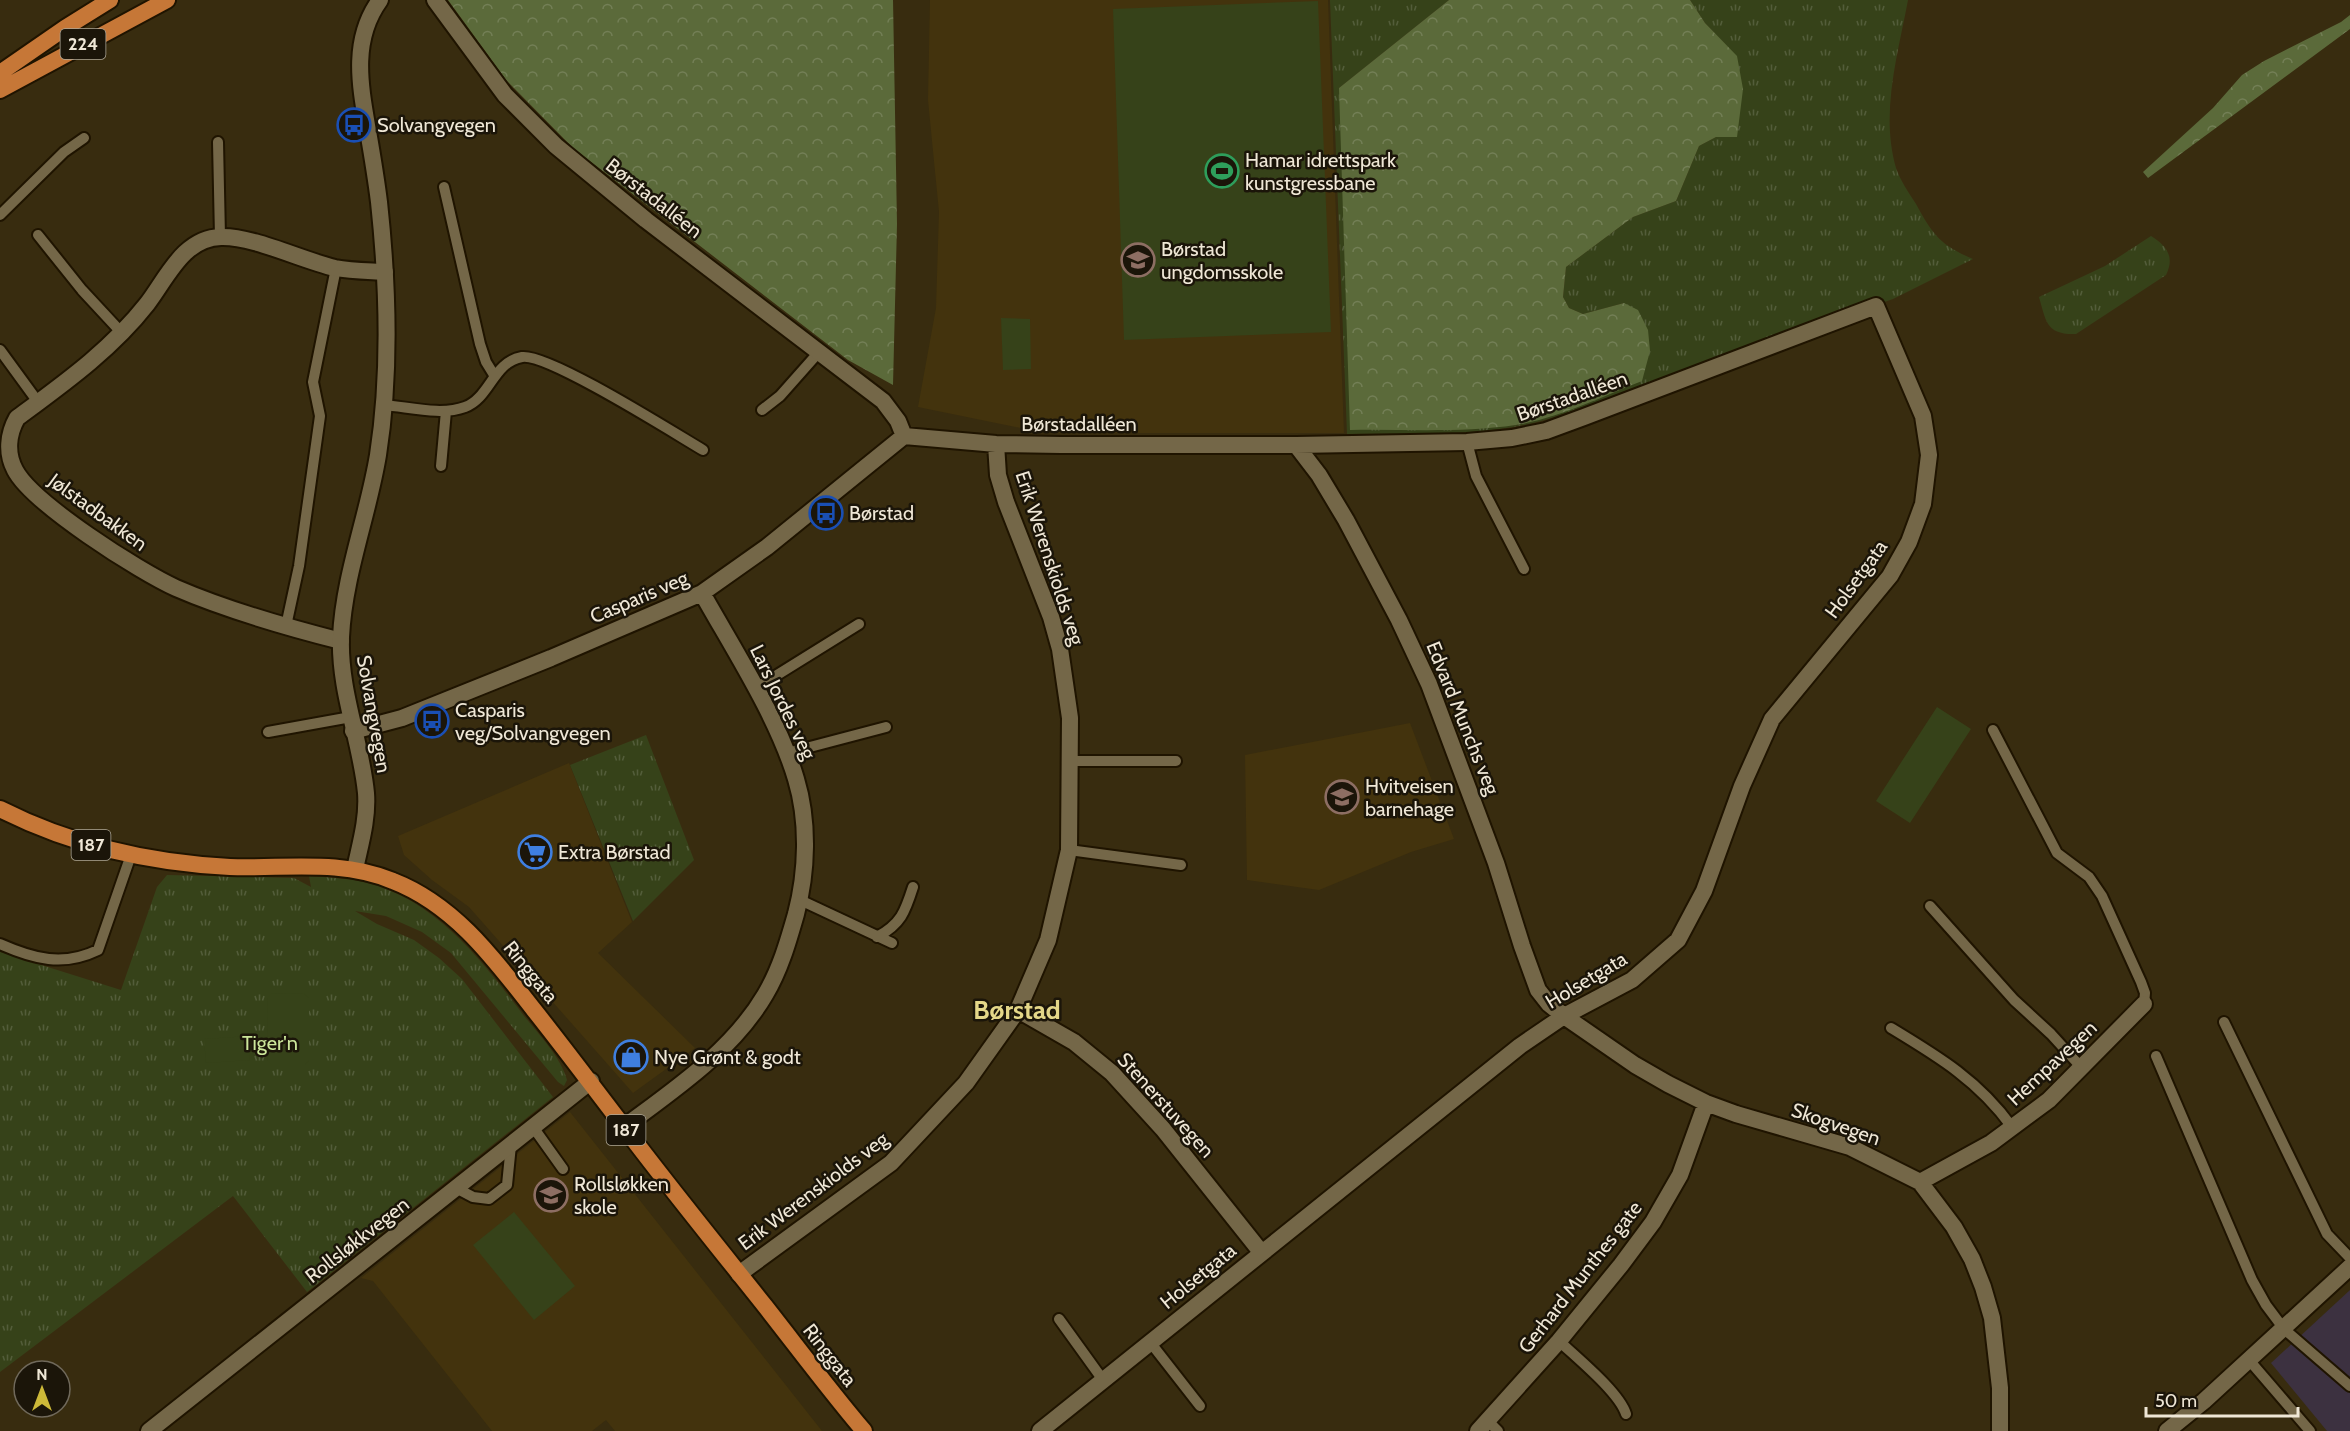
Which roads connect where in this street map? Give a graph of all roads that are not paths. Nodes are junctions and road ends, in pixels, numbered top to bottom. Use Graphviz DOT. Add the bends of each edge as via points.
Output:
graph roads {
  1 [pos="110,0"];
  2 [pos="167,0"];
  3 [pos="380,0"];
  4 [pos="435,0"];
  5 [pos="2,78"];
  6 [pos="84,138"];
  7 [pos="218,142"];
  8 [pos="444,187"];
  9 [pos="0,215"];
  10 [pos="38,235"];
  11 [pos="220,237"];
  12 [pos="336,268"];
  13 [pos="385,272"];
  14 [pos="1876,306"];
  15 [pos="121,332"];
  16 [pos="0,350"];
  17 [pos="819,352"];
  18 [pos="494,375"];
  19 [pos="38,402"];
  20 [pos="384,405"];
  21 [pos="762,410"];
  22 [pos="446,411"];
  23 [pos="904,436"];
  24 [pos="1467,442"];
  25 [pos="996,444"];
  26 [pos="1296,446"];
  27 [pos="703,450"];
  28 [pos="441,466"];
  29 [pos="1524,569"];
  30 [pos="702,593"];
  31 [pos="859,624"];
  32 [pos="286,626"];
  33 [pos="341,641"];
  34 [pos="756,688"];
  35 [pos="352,724"];
  36 [pos="886,727"];
  37 [pos="1993,730"];
  38 [pos="268,732"];
  39 [pos="787,753"];
  40 [pos="1071,761"];
  41 [pos="1176,761"];
  42 [pos="0,809"];
  43 [pos="1069,850"];
  44 [pos="131,855"];
  45 [pos="1181,865"];
  46 [pos="355,869"];
  47 [pos="913,887"];
  48 [pos="800,900"];
  49 [pos="1930,906"];
  50 [pos="877,937"];
  51 [pos="892,943"];
  52 [pos="0,944"];
  53 [pos="2144,1004"];
  54 [pos="1018,1010"];
  55 [pos="1564,1016"];
  56 [pos="2224,1022"];
  57 [pos="1892,1028"];
  58 [pos="2156,1056"];
  59 [pos="2081,1067"];
  60 [pos="591,1082"];
  61 [pos="1706,1103"];
  62 [pos="533,1127"];
  63 [pos="624,1127"];
  64 [pos="2012,1127"];
  65 [pos="511,1145"];
  66 [pos="564,1169"];
  67 [pos="1920,1182"];
  68 [pos="456,1188"];
  69 [pos="1261,1252"];
  70 [pos="2350,1258"];
  71 [pos="2350,1267"];
  72 [pos="739,1274"];
  73 [pos="1059,1319"];
  74 [pos="2284,1329"];
  75 [pos="1560,1341"];
  76 [pos="1150,1342"];
  77 [pos="2249,1360"];
  78 [pos="1103,1380"];
  79 [pos="2350,1386"];
  80 [pos="1200,1406"];
  81 [pos="1626,1414"];
  82 [pos="1488,1428"];
  83 [pos="149,1431"];
  84 [pos="864,1431"];
  85 [pos="1040,1431"];
  86 [pos="2000,1431"];
  87 [pos="2167,1431"];
  88 [pos="2310,1431"];
  1 -- 5 [label="main road, 224"];
  2 -- 5 [label="main road, 224"];
  3 -- 13 [label="street, Solvangvegen" via="364,29 359,61"];
  4 -- 17 [label="street, Børstadalléen" via="505,94 556,146"];
  6 -- 9 [label="lane" via="64,152"];
  7 -- 11 [label="lane"];
  8 -- 18 [label="lane" via="480,344"];
  10 -- 15 [label="lane"];
  11 -- 12 [label="street, Jølstadbakken" via="238,238"];
  11 -- 15 [label="street, Jølstadbakken" via="202,240 188,248"];
  12 -- 13 [label="street, Jølstadbakken"];
  12 -- 32 [label="lane" via="313,382 320,416 299,566"];
  13 -- 20 [label="street, Solvangvegen"];
  14 -- 24 [label="street, Børstadalléen" via="1546,431"];
  14 -- 55 [label="street, Holsetgata" via="1923,416 1929,455 1923,504 1909,542 1890,576 1772,719 1742,786 1704,891 1678,940 1632,980"];
  15 -- 19 [label="street, Jølstadbakken" via="91,363"];
  16 -- 19 [label="lane"];
  17 -- 21 [label="lane" via="780,396"];
  17 -- 23 [label="street, Børstadalléen" via="883,401"];
  18 -- 22 [label="lane" via="478,399 466,407"];
  18 -- 27 [label="lane" via="523,357 543,361"];
  19 -- 32 [label="street, Jølstadbakken" via="17,418 9,443 15,472 41,499 123,559 175,587"];
  20 -- 22 [label="lane"];
  20 -- 33 [label="street, Solvangvegen" via="378,457 349,581"];
  22 -- 28 [label="lane"];
  23 -- 25 [label="street, Børstadalléen"];
  23 -- 30 [label="street, Casparis veg" via="767,547"];
  24 -- 26 [label="street, Børstadalléen"];
  24 -- 29 [label="lane" via="1476,476"];
  25 -- 26 [label="street, Børstadalléen"];
  25 -- 40 [label="street, Erik Werenskiolds veg" via="998,475 1006,502 1051,617 1059,649 1070,718"];
  26 -- 55 [label="street, Edvard Munchs veg" via="1346,520 1399,620 1464,773 1538,990"];
  30 -- 34 [label="street, Lars Jordes veg"];
  30 -- 35 [label="street, Casparis veg" via="402,718"];
  31 -- 34 [label="lane"];
  32 -- 33 [label="street, Jølstadbakken"];
  33 -- 35 [label="street, Solvangvegen"];
  34 -- 39 [label="street, Lars Jordes veg"];
  35 -- 38 [label="lane"];
  35 -- 46 [label="street, Solvangvegen" via="366,806"];
  36 -- 39 [label="lane"];
  37 -- 53 [label="lane" via="2057,853 2089,877 2102,896 2145,993"];
  39 -- 48 [label="street, Lars Jordes veg" via="797,781 805,834"];
  40 -- 41 [label="lane"];
  40 -- 43 [label="street, Erik Werenskiolds veg"];
  42 -- 44 [label="main road, Ringgata / 187" via="44,828"];
  43 -- 45 [label="lane"];
  43 -- 54 [label="street, Erik Werenskiolds veg" via="1048,940"];
  44 -- 46 [label="main road, Ringgata / 187" via="232,867 303,865"];
  44 -- 52 [label="lane" via="98,950 82,958 59,961 26,956"];
  46 -- 60 [label="main road, Ringgata / 187" via="397,882 430,900 458,922 504,971"];
  47 -- 50 [label="lane" via="901,919"];
  48 -- 50 [label="lane"];
  48 -- 63 [label="street, Lars Jordes veg" via="779,967 745,1023 695,1074"];
  49 -- 59 [label="lane" via="2014,1000"];
  50 -- 51 [label="lane"];
  53 -- 59 [label="street, Hempavegen"];
  54 -- 69 [label="street, Stenerstuvegen" via="1074,1042 1112,1073 1163,1129"];
  54 -- 72 [label="street, Erik Werenskiolds veg" via="966,1083 891,1163"];
  55 -- 61 [label="street, Skogvegen" via="1635,1065"];
  55 -- 69 [label="street, Holsetgata" via="1520,1046"];
  56 -- 70 [label="lane" via="2327,1234"];
  57 -- 64 [label="lane" via="1960,1071"];
  58 -- 74 [label="lane" via="2252,1280"];
  59 -- 64 [label="street, Hempavegen" via="2049,1100"];
  60 -- 62 [label="street, Rollsløkkvegen"];
  60 -- 63 [label="main road, Ringgata / 187"];
  61 -- 67 [label="street, Skogvegen" via="1850,1147"];
  61 -- 75 [label="street, Gerhard Munthes gate" via="1680,1175 1653,1222"];
  62 -- 65 [label="street, Rollsløkkvegen"];
  62 -- 66 [label="lane"];
  63 -- 72 [label="main road, Ringgata / 187"];
  64 -- 67 [label="street, Hempavegen"];
  65 -- 68 [label="street, Rollsløkkvegen"];
  65 -- 68 [label="lane" via="507,1185 489,1199 472,1197"];
  67 -- 86 [label="street, Skogvegen" via="1954,1227 1983,1287 1992,1318 2000,1388"];
  68 -- 83 [label="street, Rollsløkkvegen"];
  69 -- 76 [label="street, Holsetgata"];
  71 -- 74 [label="street"];
  72 -- 84 [label="main road, Ringgata / 187"];
  73 -- 78 [label="lane"];
  74 -- 77 [label="street"];
  74 -- 79 [label="lane"];
  75 -- 81 [label="lane" via="1610,1390"];
  75 -- 82 [label="street, Gerhard Munthes gate"];
  76 -- 78 [label="street, Holsetgata"];
  76 -- 80 [label="lane"];
  77 -- 87 [label="street"];
  77 -- 88 [label="lane"];
  78 -- 85 [label="street, Holsetgata"];
}
